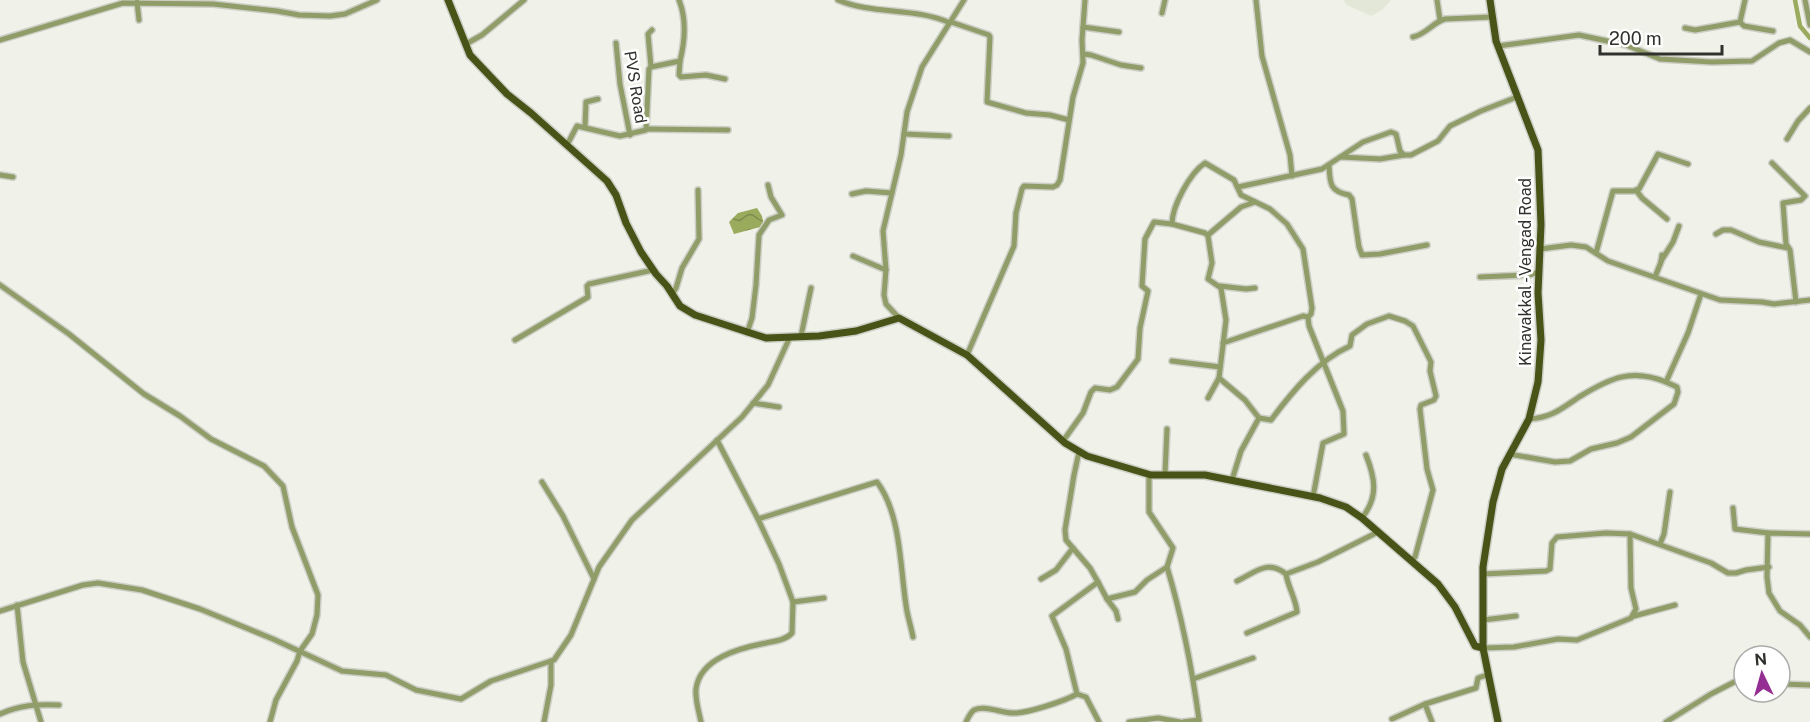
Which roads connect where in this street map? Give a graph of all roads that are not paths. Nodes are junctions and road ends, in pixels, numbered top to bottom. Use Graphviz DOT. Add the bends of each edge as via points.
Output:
graph roads {
  1 [pos="377,0"];
  2 [pos="448,0"];
  3 [pos="524,0"];
  4 [pos="679,0"];
  5 [pos="838,0"];
  6 [pos="964,0"];
  7 [pos="1085,0"];
  8 [pos="1166,0"];
  9 [pos="1256,0"];
  10 [pos="1437,0"];
  11 [pos="1490,0"];
  12 [pos="1745,0"];
  13 [pos="1805,0"];
  14 [pos="137,2"];
  15 [pos="1162,12"];
  16 [pos="1492,17"];
  17 [pos="139,20"];
  18 [pos="1440,20"];
  19 [pos="1740,22"];
  20 [pos="951,23"];
  21 [pos="1810,25"];
  22 [pos="1083,27"];
  23 [pos="1685,28"];
  24 [pos="651,30"];
  25 [pos="1773,31"];
  26 [pos="1119,32"];
  27 [pos="1413,37"];
  28 [pos="0,40"];
  29 [pos="616,43"];
  30 [pos="466,44"];
  31 [pos="1498,46"];
  32 [pos="1810,52"];
  33 [pos="1084,54"];
  34 [pos="680,61"];
  35 [pos="651,67"];
  36 [pos="1141,68"];
  37 [pos="725,79"];
  38 [pos="1517,97"];
  39 [pos="598,99"];
  40 [pos="1810,108"];
  41 [pos="1069,120"];
  42 [pos="585,127"];
  43 [pos="646,129"];
  44 [pos="728,130"];
  45 [pos="904,134"];
  46 [pos="630,135"];
  47 [pos="949,136"];
  48 [pos="1787,139"];
  49 [pos="567,146"];
  50 [pos="1404,155"];
  51 [pos="1341,157"];
  52 [pos="1772,163"];
  53 [pos="1688,164"];
  54 [pos="1329,165"];
  55 [pos="0,175"];
  56 [pos="1292,176"];
  57 [pos="13,177"];
  58 [pos="768,185"];
  59 [pos="1238,187"];
  60 [pos="698,190"];
  61 [pos="1636,190"];
  62 [pos="892,193"];
  63 [pos="852,194"];
  64 [pos="1255,202"];
  65 [pos="1667,219"];
  66 [pos="1172,224"];
  67 [pos="1679,226"];
  68 [pos="1716,234"];
  69 [pos="1208,235"];
  70 [pos="1427,245"];
  71 [pos="1788,248"];
  72 [pos="1540,249"];
  73 [pos="1596,253"];
  74 [pos="853,255"];
  75 [pos="653,270"];
  76 [pos="886,270"];
  77 [pos="1539,272"];
  78 [pos="1480,277"];
  79 [pos="1654,277"];
  80 [pos="0,285"];
  81 [pos="1220,286"];
  82 [pos="811,288"];
  83 [pos="1255,288"];
  84 [pos="672,294"];
  85 [pos="1701,294"];
  86 [pos="1810,300"];
  87 [pos="1796,303"];
  88 [pos="1308,317"];
  89 [pos="899,318"];
  90 [pos="747,333"];
  91 [pos="801,336"];
  92 [pos="790,337"];
  93 [pos="515,340"];
  94 [pos="1223,343"];
  95 [pos="967,355"];
  96 [pos="1172,361"];
  97 [pos="1324,362"];
  98 [pos="1220,367"];
  99 [pos="1219,378"];
  100 [pos="1666,382"];
  101 [pos="1208,398"];
  102 [pos="753,403"];
  103 [pos="779,407"];
  104 [pos="1259,418"];
  105 [pos="1528,419"];
  106 [pos="1167,429"];
  107 [pos="717,440"];
  108 [pos="1064,441"];
  109 [pos="1079,452"];
  110 [pos="1366,454"];
  111 [pos="1509,454"];
  112 [pos="1149,474"];
  113 [pos="1165,474"];
  114 [pos="1232,480"];
  115 [pos="542,482"];
  116 [pos="1670,492"];
  117 [pos="1313,497"];
  118 [pos="1733,508"];
  119 [pos="1362,518"];
  120 [pos="758,519"];
  121 [pos="1378,532"];
  122 [pos="1768,533"];
  123 [pos="1629,534"];
  124 [pos="1810,534"];
  125 [pos="1660,544"];
  126 [pos="1073,548"];
  127 [pos="1411,560"];
  128 [pos="1167,567"];
  129 [pos="1768,567"];
  130 [pos="1286,574"];
  131 [pos="1483,574"];
  132 [pos="594,579"];
  133 [pos="1041,579"];
  134 [pos="1237,581"];
  135 [pos="1098,582"];
  136 [pos="824,598"];
  137 [pos="1107,599"];
  138 [pos="793,602"];
  139 [pos="17,605"];
  140 [pos="1675,605"];
  141 [pos="0,610"];
  142 [pos="1516,616"];
  143 [pos="1634,616"];
  144 [pos="1118,619"];
  145 [pos="1483,620"];
  146 [pos="1247,633"];
  147 [pos="913,637"];
  148 [pos="1810,637"];
  149 [pos="1483,648"];
  150 [pos="300,651"];
  151 [pos="1253,658"];
  152 [pos="550,661"];
  153 [pos="1487,675"];
  154 [pos="1193,680"];
  155 [pos="1732,683"];
  156 [pos="1792,684"];
  157 [pos="1810,685"];
  158 [pos="1077,694"];
  159 [pos="34,704"];
  160 [pos="1425,704"];
  161 [pos="59,705"];
  162 [pos="0,714"];
  163 [pos="1392,719"];
  164 [pos="1199,721"];
  165 [pos="41,722"];
  166 [pos="270,722"];
  167 [pos="544,722"];
  168 [pos="700,722"];
  169 [pos="966,722"];
  170 [pos="1099,722"];
  171 [pos="1129,722"];
  172 [pos="1181,722"];
  173 [pos="1432,722"];
  174 [pos="1498,722"];
  175 [pos="1666,722"];
  1 -- 14 [label="street" via="345,14 321,16 213,4"];
  2 -- 30 [label="main road"];
  3 -- 30 [label="street"];
  4 -- 34 [label="street" via="685,24"];
  5 -- 20 [label="street" via="853,6 933,16"];
  6 -- 20 [label="street"];
  7 -- 22 [label="street"];
  8 -- 15 [label="street"];
  9 -- 56 [label="street" via="1262,56 1290,155"];
  10 -- 18 [label="street"];
  11 -- 16 [label="main road, Kinavakkal - Vengad Road"];
  12 -- 19 [label="street"];
  13 -- 21 [label="street"];
  14 -- 17 [label="street"];
  14 -- 28 [label="street"];
  16 -- 18 [label="street"];
  16 -- 31 [label="main road, Kinavakkal - Vengad Road"];
  18 -- 27 [label="street" via="1430,30"];
  19 -- 23 [label="street" via="1695,30"];
  19 -- 25 [label="street"];
  20 -- 41 [label="street" via="989,35 987,102"];
  20 -- 45 [label="street" via="922,67"];
  22 -- 26 [label="street"];
  22 -- 33 [label="street"];
  24 -- 35 [label="street"];
  29 -- 46 [label="street, PVS Road"];
  30 -- 49 [label="main road" via="470,55 507,94"];
  31 -- 32 [label="street" via="1579,35 1626,45 1660,59 1752,61 1790,40"];
  31 -- 38 [label="main road, Kinavakkal - Vengad Road"];
  33 -- 36 [label="street"];
  33 -- 41 [label="street"];
  34 -- 35 [label="street"];
  34 -- 37 [label="street" via="681,77 706,75"];
  35 -- 43 [label="street"];
  38 -- 50 [label="street" via="1450,126 1433,144"];
  38 -- 72 [label="main road, Kinavakkal - Vengad Road" via="1538,150"];
  39 -- 42 [label="street" via="586,102"];
  40 -- 48 [label="street"];
  41 -- 95 [label="street" via="1066,154 1057,185 1022,189 1014,246"];
  42 -- 46 [label="street"];
  42 -- 49 [label="street" via="577,126"];
  43 -- 44 [label="street, PVS Road"];
  43 -- 46 [label="street"];
  45 -- 47 [label="street"];
  45 -- 62 [label="street"];
  49 -- 75 [label="main road" via="607,181"];
  50 -- 51 [label="street" via="1380,159"];
  50 -- 51 [label="street" via="1396,134 1391,132 1363,142"];
  51 -- 54 [label="street"];
  52 -- 71 [label="street" via="1805,196 1783,203"];
  53 -- 61 [label="street" via="1658,154"];
  54 -- 56 [label="street"];
  54 -- 70 [label="street" via="1334,188 1352,199 1362,255"];
  55 -- 57 [label="street"];
  56 -- 59 [label="street"];
  58 -- 90 [label="street" via="782,215 769,220 759,236 752,318"];
  59 -- 64 [label="street" via="1241,195"];
  59 -- 66 [label="street" via="1234,180 1204,164 1177,202"];
  60 -- 84 [label="street" via="699,239"];
  61 -- 65 [label="street"];
  61 -- 73 [label="street" via="1612,190"];
  62 -- 63 [label="street"];
  62 -- 76 [label="street" via="883,231"];
  64 -- 69 [label="street" via="1241,207"];
  64 -- 88 [label="street" via="1287,224 1303,249 1312,308"];
  66 -- 69 [label="street"];
  66 -- 108 [label="street" via="1154,222 1145,239 1142,286 1148,291 1138,358 1117,387 1095,388 1091,392 1083,413"];
  67 -- 79 [label="street"];
  68 -- 71 [label="street" via="1731,230 1759,242"];
  69 -- 81 [label="street" via="1212,259 1208,279"];
  71 -- 87 [label="street"];
  72 -- 73 [label="street" via="1570,245"];
  72 -- 77 [label="main road, Kinavakkal - Vengad Road"];
  73 -- 79 [label="street"];
  74 -- 76 [label="street"];
  75 -- 84 [label="main road"];
  75 -- 93 [label="street" via="589,284 588,297"];
  76 -- 89 [label="street" via="886,303"];
  77 -- 78 [label="street"];
  77 -- 105 [label="main road, Kinavakkal - Vengad Road" via="1538,382"];
  79 -- 85 [label="street"];
  80 -- 150 [label="street" via="144,394 211,439 264,466 283,486 292,527 318,594 312,634"];
  81 -- 83 [label="street"];
  81 -- 94 [label="street" via="1226,320"];
  82 -- 91 [label="street"];
  84 -- 90 [label="main road" via="680,306 695,315"];
  85 -- 87 [label="street" via="1720,300"];
  85 -- 100 [label="street" via="1689,333"];
  86 -- 87 [label="street"];
  88 -- 94 [label="street" via="1300,316"];
  88 -- 97 [label="street"];
  89 -- 91 [label="main road" via="856,331"];
  89 -- 95 [label="main road"];
  90 -- 92 [label="main road" via="766,338"];
  91 -- 92 [label="main road"];
  92 -- 102 [label="street" via="768,385"];
  94 -- 98 [label="street"];
  95 -- 108 [label="main road"];
  96 -- 98 [label="street"];
  97 -- 104 [label="street" via="1270,420"];
  97 -- 117 [label="street" via="1343,411 1345,429 1344,434 1323,443"];
  97 -- 127 [label="street" via="1350,346 1354,332 1389,316 1413,326 1431,362 1436,396 1420,409 1433,490"];
  98 -- 99 [label="street"];
  99 -- 101 [label="street"];
  99 -- 104 [label="street"];
  100 -- 105 [label="street" via="1635,374 1616,379 1563,409"];
  100 -- 111 [label="street" via="1677,387 1674,404 1631,437 1591,449 1570,461"];
  102 -- 103 [label="street"];
  102 -- 107 [label="street"];
  104 -- 114 [label="street" via="1241,451"];
  105 -- 111 [label="main road, Kinavakkal - Vengad Road"];
  106 -- 113 [label="street"];
  107 -- 120 [label="street"];
  107 -- 132 [label="street" via="632,520"];
  108 -- 109 [label="main road"];
  109 -- 112 [label="main road"];
  109 -- 126 [label="street" via="1065,530 1066,540"];
  110 -- 119 [label="street" via="1374,471 1374,489"];
  111 -- 131 [label="main road, Kinavakkal - Vengad Road" via="1493,502"];
  112 -- 113 [label="main road"];
  112 -- 128 [label="street" via="1149,512 1173,548"];
  113 -- 114 [label="main road"];
  114 -- 117 [label="main road"];
  115 -- 132 [label="street"];
  116 -- 125 [label="street"];
  117 -- 119 [label="main road" via="1346,507"];
  118 -- 122 [label="street" via="1735,529"];
  119 -- 121 [label="main road"];
  120 -- 138 [label="street"];
  120 -- 147 [label="street" via="877,482 896,530"];
  121 -- 127 [label="main road"];
  121 -- 130 [label="street"];
  122 -- 124 [label="street"];
  122 -- 129 [label="street"];
  123 -- 125 [label="street"];
  123 -- 131 [label="street" via="1557,537 1550,551 1550,569 1546,571"];
  123 -- 143 [label="street"];
  125 -- 129 [label="street" via="1728,573"];
  126 -- 133 [label="street" via="1056,570"];
  126 -- 135 [label="street"];
  127 -- 149 [label="main road" via="1438,584 1475,646"];
  128 -- 137 [label="street" via="1135,592"];
  128 -- 154 [label="street" via="1179,605"];
  129 -- 148 [label="street" via="1767,584 1775,605"];
  130 -- 134 [label="street" via="1269,566"];
  130 -- 146 [label="street" via="1298,612"];
  131 -- 145 [label="main road, Kinavakkal - Vengad Road"];
  132 -- 152 [label="street" via="571,635"];
  135 -- 137 [label="street"];
  135 -- 158 [label="street" via="1052,616 1066,649"];
  136 -- 138 [label="street"];
  137 -- 144 [label="street"];
  138 -- 168 [label="street" via="789,637 733,652 705,670 696,691"];
  139 -- 141 [label="street"];
  139 -- 150 [label="street" via="98,583 142,590 200,609"];
  139 -- 159 [label="street" via="23,662"];
  140 -- 143 [label="street"];
  142 -- 145 [label="street"];
  143 -- 149 [label="street" via="1577,640"];
  145 -- 149 [label="main road, Kinavakkal - Vengad Road"];
  149 -- 153 [label="main road, Kinavakkal - Vengad Road"];
  150 -- 152 [label="street" via="342,671 386,675 416,690 461,699 491,681"];
  150 -- 166 [label="street" via="276,700"];
  151 -- 154 [label="street"];
  152 -- 167 [label="street" via="551,685"];
  153 -- 160 [label="street" via="1479,678 1478,686"];
  153 -- 174 [label="main road, Kinavakkal - Vengad Road"];
  154 -- 164 [label="street"];
  155 -- 175 [label="street"];
  156 -- 157 [label="street"];
  158 -- 169 [label="street" via="1020,713 976,710"];
  158 -- 170 [label="street" via="1086,697"];
  159 -- 161 [label="street"];
  159 -- 162 [label="street"];
  159 -- 165 [label="street"];
  160 -- 163 [label="street"];
  160 -- 173 [label="street"];
  164 -- 172 [label="street"];
  171 -- 172 [label="street" via="1158,718"];
}
